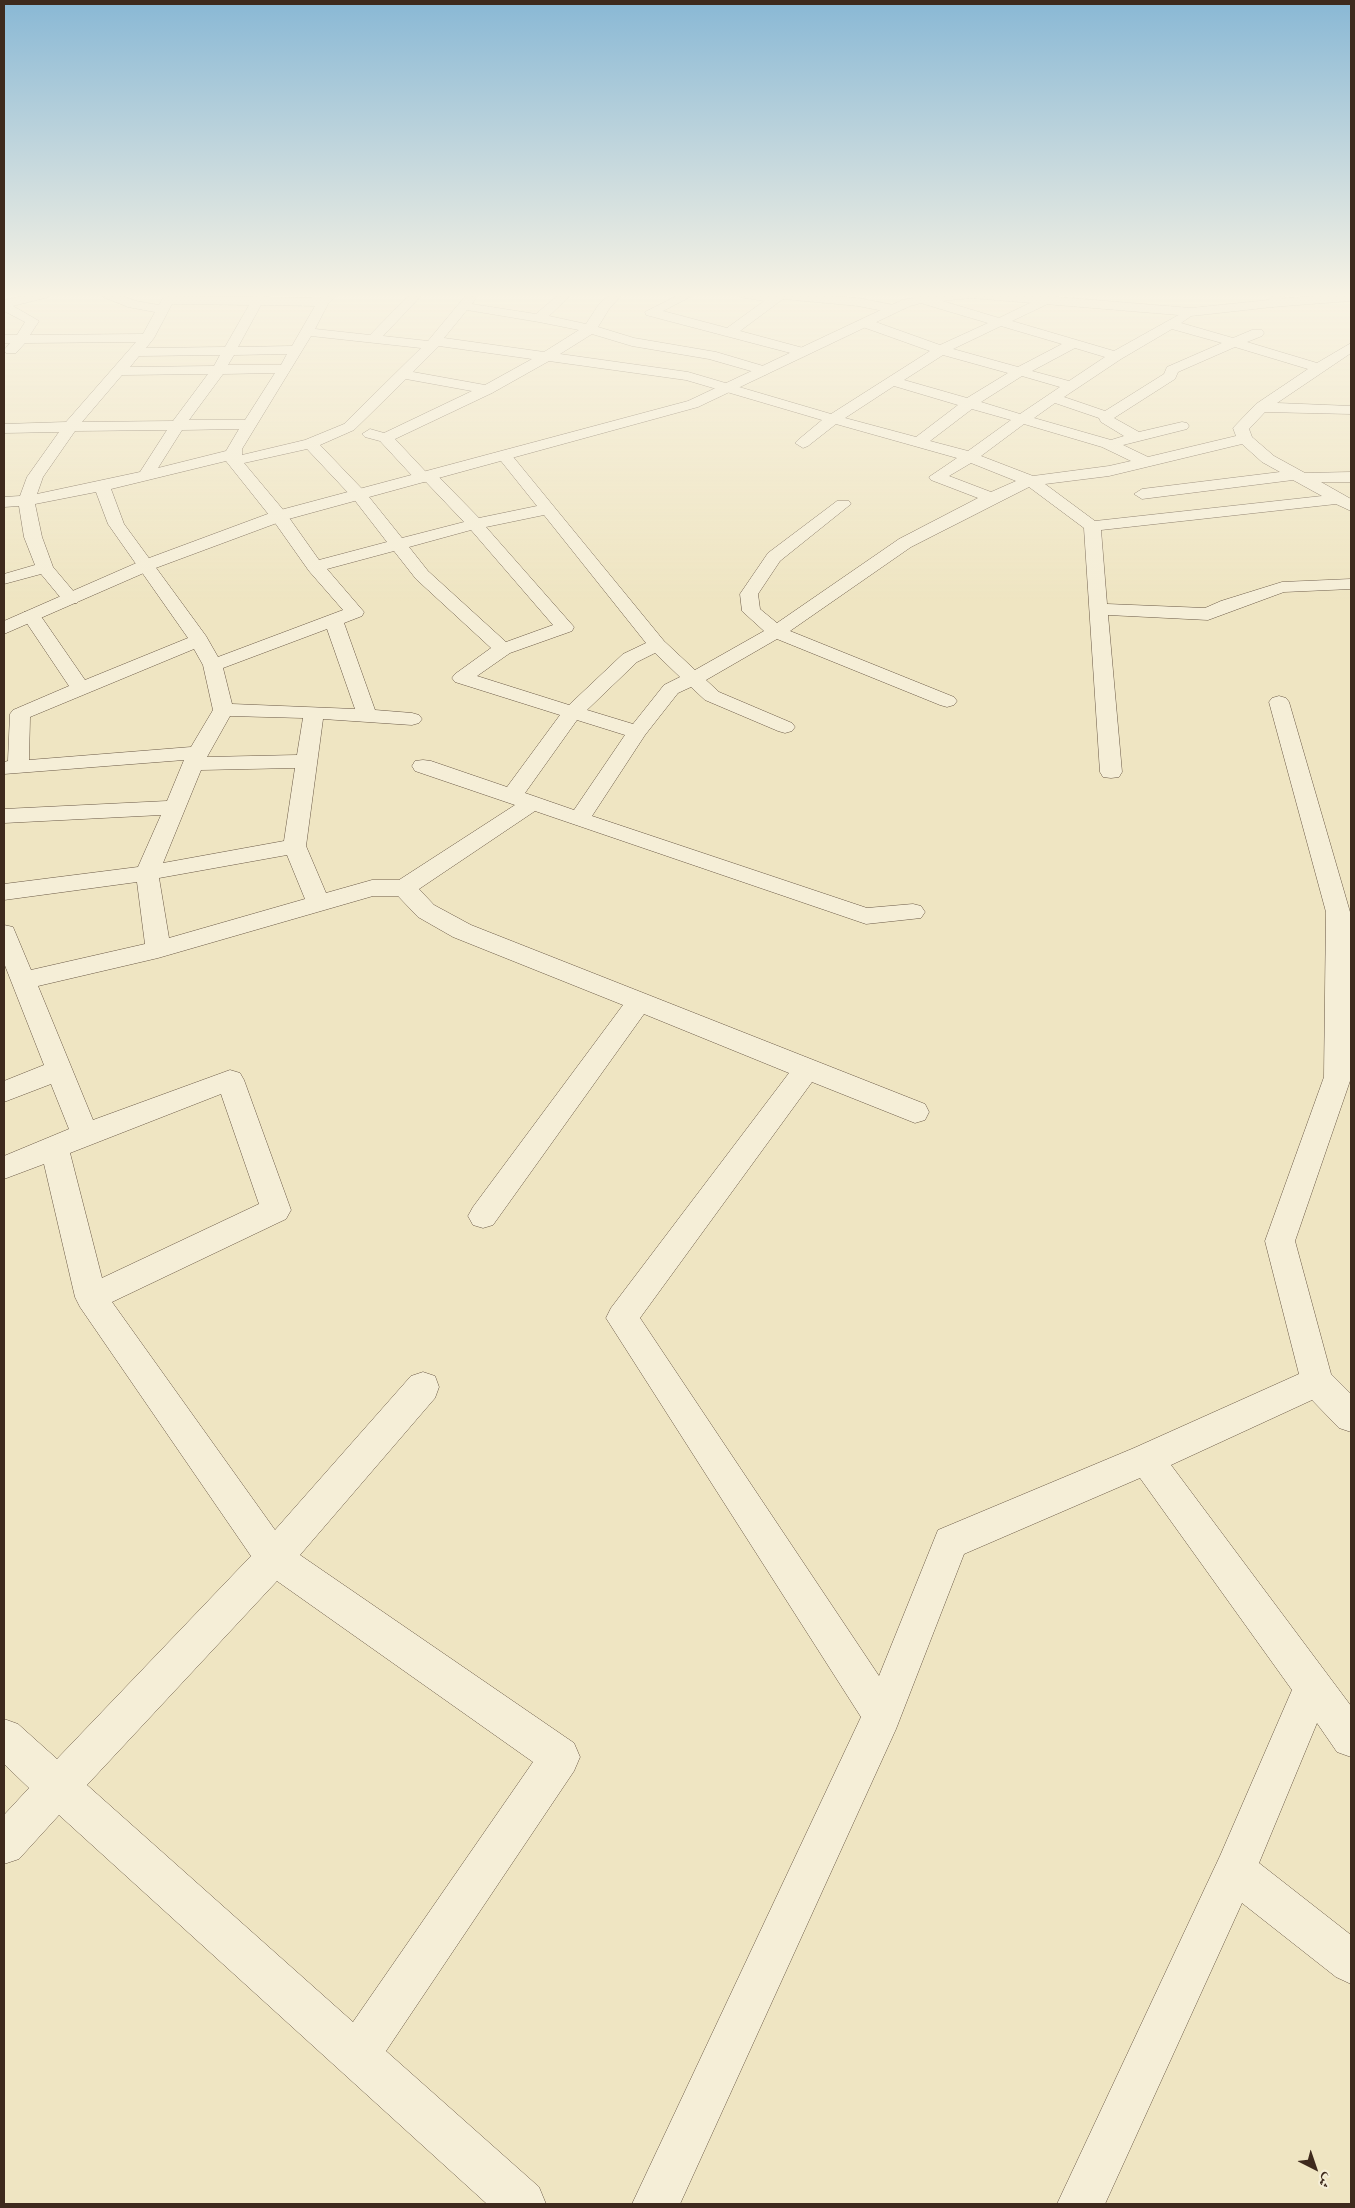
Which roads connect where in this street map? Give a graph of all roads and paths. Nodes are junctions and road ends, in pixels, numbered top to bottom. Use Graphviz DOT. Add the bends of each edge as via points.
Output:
graph roads {
  1 [pos="96,397"];
  2 [pos="199,397"];
  3 [pos="266,397"];
  4 [pos="379,397"];
  5 [pos="472,397"];
  6 [pos="709,397"];
  7 [pos="756,397"];
  8 [pos="868,397"];
  9 [pos="949,397"];
  10 [pos="979,397"];
  11 [pos="1137,397"];
  12 [pos="1276,397"];
  13 [pos="1053,398"];
  14 [pos="970,403"];
  15 [pos="1261,407"];
  16 [pos="1351,410"];
  17 [pos="1107,416"];
  18 [pos="834,419"];
  19 [pos="1022,419"];
  20 [pos="249,424"];
  21 [pos="177,426"];
  22 [pos="1182,426"];
  23 [pos="70,427"];
  24 [pos="348,427"];
  25 [pos="4,428"];
  26 [pos="1136,437"];
  27 [pos="386,438"];
  28 [pos="1245,439"];
  29 [pos="803,443"];
  30 [pos="918,443"];
  31 [pos="310,444"];
  32 [pos="1107,444"];
  33 [pos="505,456"];
  34 [pos="970,457"];
  35 [pos="234,458"];
  36 [pos="1146,462"];
  37 [pos="1109,471"];
  38 [pos="145,476"];
  39 [pos="1297,476"];
  40 [pos="426,477"];
  41 [pos="1351,477"];
  42 [pos="1031,481"];
  43 [pos="102,486"];
  44 [pos="1142,494"];
  45 [pos="359,495"];
  46 [pos="992,498"];
  47 [pos="26,501"];
  48 [pos="4,502"];
  49 [pos="1346,502"];
  50 [pos="843,504"];
  51 [pos="548,509"];
  52 [pos="279,516"];
  53 [pos="1175,517"];
  54 [pos="475,524"];
  55 [pos="1092,526"];
  56 [pos="398,544"];
  57 [pos="147,565"];
  58 [pos="315,566"];
  59 [pos="46,568"];
  60 [pos="4,580"];
  61 [pos="1351,584"];
  62 [pos="71,599"];
  63 [pos="1098,609"];
  64 [pos="31,616"];
  65 [pos="334,621"];
  66 [pos="4,628"];
  67 [pos="776,632"];
  68 [pos="199,640"];
  69 [pos="656,645"];
  70 [pos="503,649"];
  71 [pos="214,665"];
  72 [pos="693,679"];
  73 [pos="81,689"];
  74 [pos="947,701"];
  75 [pos="1279,702"];
  76 [pos="223,710"];
  77 [pos="314,712"];
  78 [pos="572,713"];
  79 [pos="367,715"];
  80 [pos="412,719"];
  81 [pos="785,727"];
  82 [pos="637,732"];
  83 [pos="196,758"];
  84 [pos="307,761"];
  85 [pos="423,766"];
  86 [pos="11,767"];
  87 [pos="1111,772"];
  88 [pos="521,800"];
  89 [pos="175,807"];
  90 [pos="4,816"];
  91 [pos="578,820"];
  92 [pos="295,846"];
  93 [pos="147,873"];
  94 [pos="404,888"];
  95 [pos="4,892"];
  96 [pos="318,903"];
  97 [pos="913,912"];
  98 [pos="1344,913"];
  99 [pos="6,949"];
  100 [pos="158,950"];
  101 [pos="22,981"];
  102 [pos="639,1002"];
  103 [pos="807,1069"];
  104 [pos="59,1070"];
  105 [pos="4,1092"];
  106 [pos="915,1112"];
  107 [pos="69,1141"];
  108 [pos="4,1168"];
  109 [pos="483,1216"];
  110 [pos="91,1297"];
  111 [pos="1317,1382"];
  112 [pos="423,1387"];
  113 [pos="1351,1417"];
  114 [pos="1146,1459"];
  115 [pos="274,1558"];
  116 [pos="1313,1686"];
  117 [pos="882,1715"];
  118 [pos="4,1738"];
  119 [pos="1351,1738"];
  120 [pos="59,1785"];
  121 [pos="4,1844"];
  122 [pos="1235,1871"];
  123 [pos="1351,1962"];
  124 [pos="358,2056"];
  125 [pos="522,2204"];
  126 [pos="656,2204"];
  127 [pos="1081,2204"];
  1 -- 23 [label="street"];
  2 -- 21 [label="street"];
  3 -- 20 [label="street"];
  4 -- 24 [label="street"];
  5 -- 27 [label="street"];
  6 -- 33 [label="street"];
  7 -- 18 [label="street"];
  8 -- 18 [label="street"];
  9 -- 14 [label="street"];
  10 -- 14 [label="street"];
  11 -- 17 [label="street"];
  12 -- 15 [label="street"];
  13 -- 17 [label="street"];
  13 -- 19 [label="street"];
  14 -- 19 [label="street"];
  14 -- 30 [label="street"];
  15 -- 16 [label="street"];
  15 -- 28 [label="street" via="1241,428"];
  17 -- 26 [label="street" via="1106,419"];
  18 -- 29 [label="street"];
  18 -- 30 [label="street"];
  19 -- 32 [label="street"];
  19 -- 34 [label="street"];
  20 -- 21 [label="street"];
  20 -- 35 [label="street" via="234,449"];
  21 -- 23 [label="street"];
  21 -- 38 [label="street"];
  22 -- 26 [label="street"];
  23 -- 25 [label="street"];
  23 -- 47 [label="street" via="35,477"];
  24 -- 27 [label="street"];
  24 -- 31 [label="street"];
  26 -- 32 [label="street"];
  27 -- 40 [label="street"];
  28 -- 36 [label="street"];
  28 -- 39 [label="street" via="1268,459"];
  30 -- 34 [label="street"];
  31 -- 35 [label="street"];
  31 -- 45 [label="street"];
  32 -- 36 [label="street"];
  33 -- 40 [label="street"];
  33 -- 51 [label="street"];
  34 -- 42 [label="street"];
  34 -- 46 [label="street" via="937,476"];
  35 -- 38 [label="street"];
  35 -- 52 [label="street"];
  36 -- 37 [label="street"];
  37 -- 42 [label="street"];
  37 -- 44 [label="street"];
  38 -- 43 [label="street"];
  39 -- 41 [label="street"];
  39 -- 44 [label="street"];
  39 -- 49 [label="street"];
  40 -- 45 [label="street"];
  40 -- 54 [label="street"];
  42 -- 46 [label="street"];
  42 -- 55 [label="street"];
  43 -- 47 [label="street"];
  43 -- 57 [label="street" via="116,524"];
  44 -- 53 [label="street"];
  45 -- 52 [label="street"];
  45 -- 56 [label="street"];
  46 -- 67 [label="street" via="905,544"];
  47 -- 48 [label="street"];
  47 -- 59 [label="street" via="33,537"];
  49 -- 53 [label="street"];
  50 -- 67 [label="street" via="774,557 749,594 752,611"];
  51 -- 54 [label="street"];
  51 -- 69 [label="street"];
  52 -- 57 [label="street"];
  52 -- 58 [label="street"];
  53 -- 55 [label="street"];
  54 -- 56 [label="street"];
  54 -- 70 [label="street" via="565,627"];
  55 -- 63 [label="street"];
  56 -- 58 [label="street"];
  56 -- 70 [label="street" via="422,574"];
  57 -- 62 [label="street"];
  57 -- 68 [label="street"];
  58 -- 65 [label="street" via="355,612"];
  59 -- 60 [label="street"];
  59 -- 62 [label="street"];
  61 -- 63 [label="street" via="1282,587 1208,614"];
  62 -- 64 [label="street"];
  63 -- 87 [label="street"];
  64 -- 66 [label="street"];
  64 -- 73 [label="street"];
  65 -- 71 [label="street"];
  65 -- 79 [label="street"];
  67 -- 72 [label="street"];
  67 -- 74 [label="street"];
  68 -- 71 [label="street"];
  68 -- 73 [label="street"];
  69 -- 72 [label="street"];
  69 -- 78 [label="street" via="630,658"];
  70 -- 78 [label="street" via="462,678"];
  71 -- 76 [label="street"];
  72 -- 81 [label="street" via="712,696"];
  72 -- 82 [label="street" via="671,689"];
  73 -- 86 [label="street" via="20,714"];
  75 -- 98 [label="street"];
  76 -- 77 [label="street"];
  76 -- 83 [label="street"];
  77 -- 79 [label="street"];
  77 -- 84 [label="street"];
  78 -- 82 [label="street"];
  78 -- 88 [label="street"];
  79 -- 80 [label="street"];
  82 -- 91 [label="street"];
  83 -- 84 [label="street"];
  83 -- 86 [label="street"];
  83 -- 89 [label="street"];
  84 -- 92 [label="street"];
  85 -- 88 [label="street"];
  88 -- 91 [label="street"];
  88 -- 94 [label="street"];
  89 -- 90 [label="street"];
  89 -- 93 [label="street"];
  91 -- 97 [label="street" via="866,916"];
  92 -- 93 [label="street"];
  92 -- 96 [label="street"];
  93 -- 95 [label="street"];
  93 -- 100 [label="street"];
  94 -- 96 [label="street" via="372,888"];
  94 -- 102 [label="street" via="426,911 462,931"];
  96 -- 100 [label="street"];
  98 -- 111 [label="street" via="1338,1077 1280,1241"];
  99 -- 101 [label="street"];
  100 -- 101 [label="street"];
  101 -- 104 [label="street"];
  102 -- 103 [label="street"];
  102 -- 109 [label="street"];
  103 -- 106 [label="street"];
  103 -- 117 [label="street" via="622,1318"];
  104 -- 105 [label="street"];
  104 -- 107 [label="street"];
  107 -- 108 [label="street"];
  107 -- 110 [label="street"];
  107 -- 110 [label="street" via="230,1080 276,1210"];
  110 -- 115 [label="street"];
  111 -- 113 [label="street"];
  111 -- 114 [label="street"];
  112 -- 115 [label="street"];
  114 -- 116 [label="street"];
  114 -- 117 [label="street" via="951,1542"];
  115 -- 120 [label="street"];
  115 -- 124 [label="street" via="560,1756"];
  116 -- 119 [label="street"];
  116 -- 122 [label="street"];
  117 -- 126 [label="street"];
  118 -- 120 [label="street"];
  120 -- 121 [label="street"];
  120 -- 124 [label="street"];
  122 -- 123 [label="street"];
  122 -- 127 [label="street"];
  124 -- 125 [label="street"];
}
